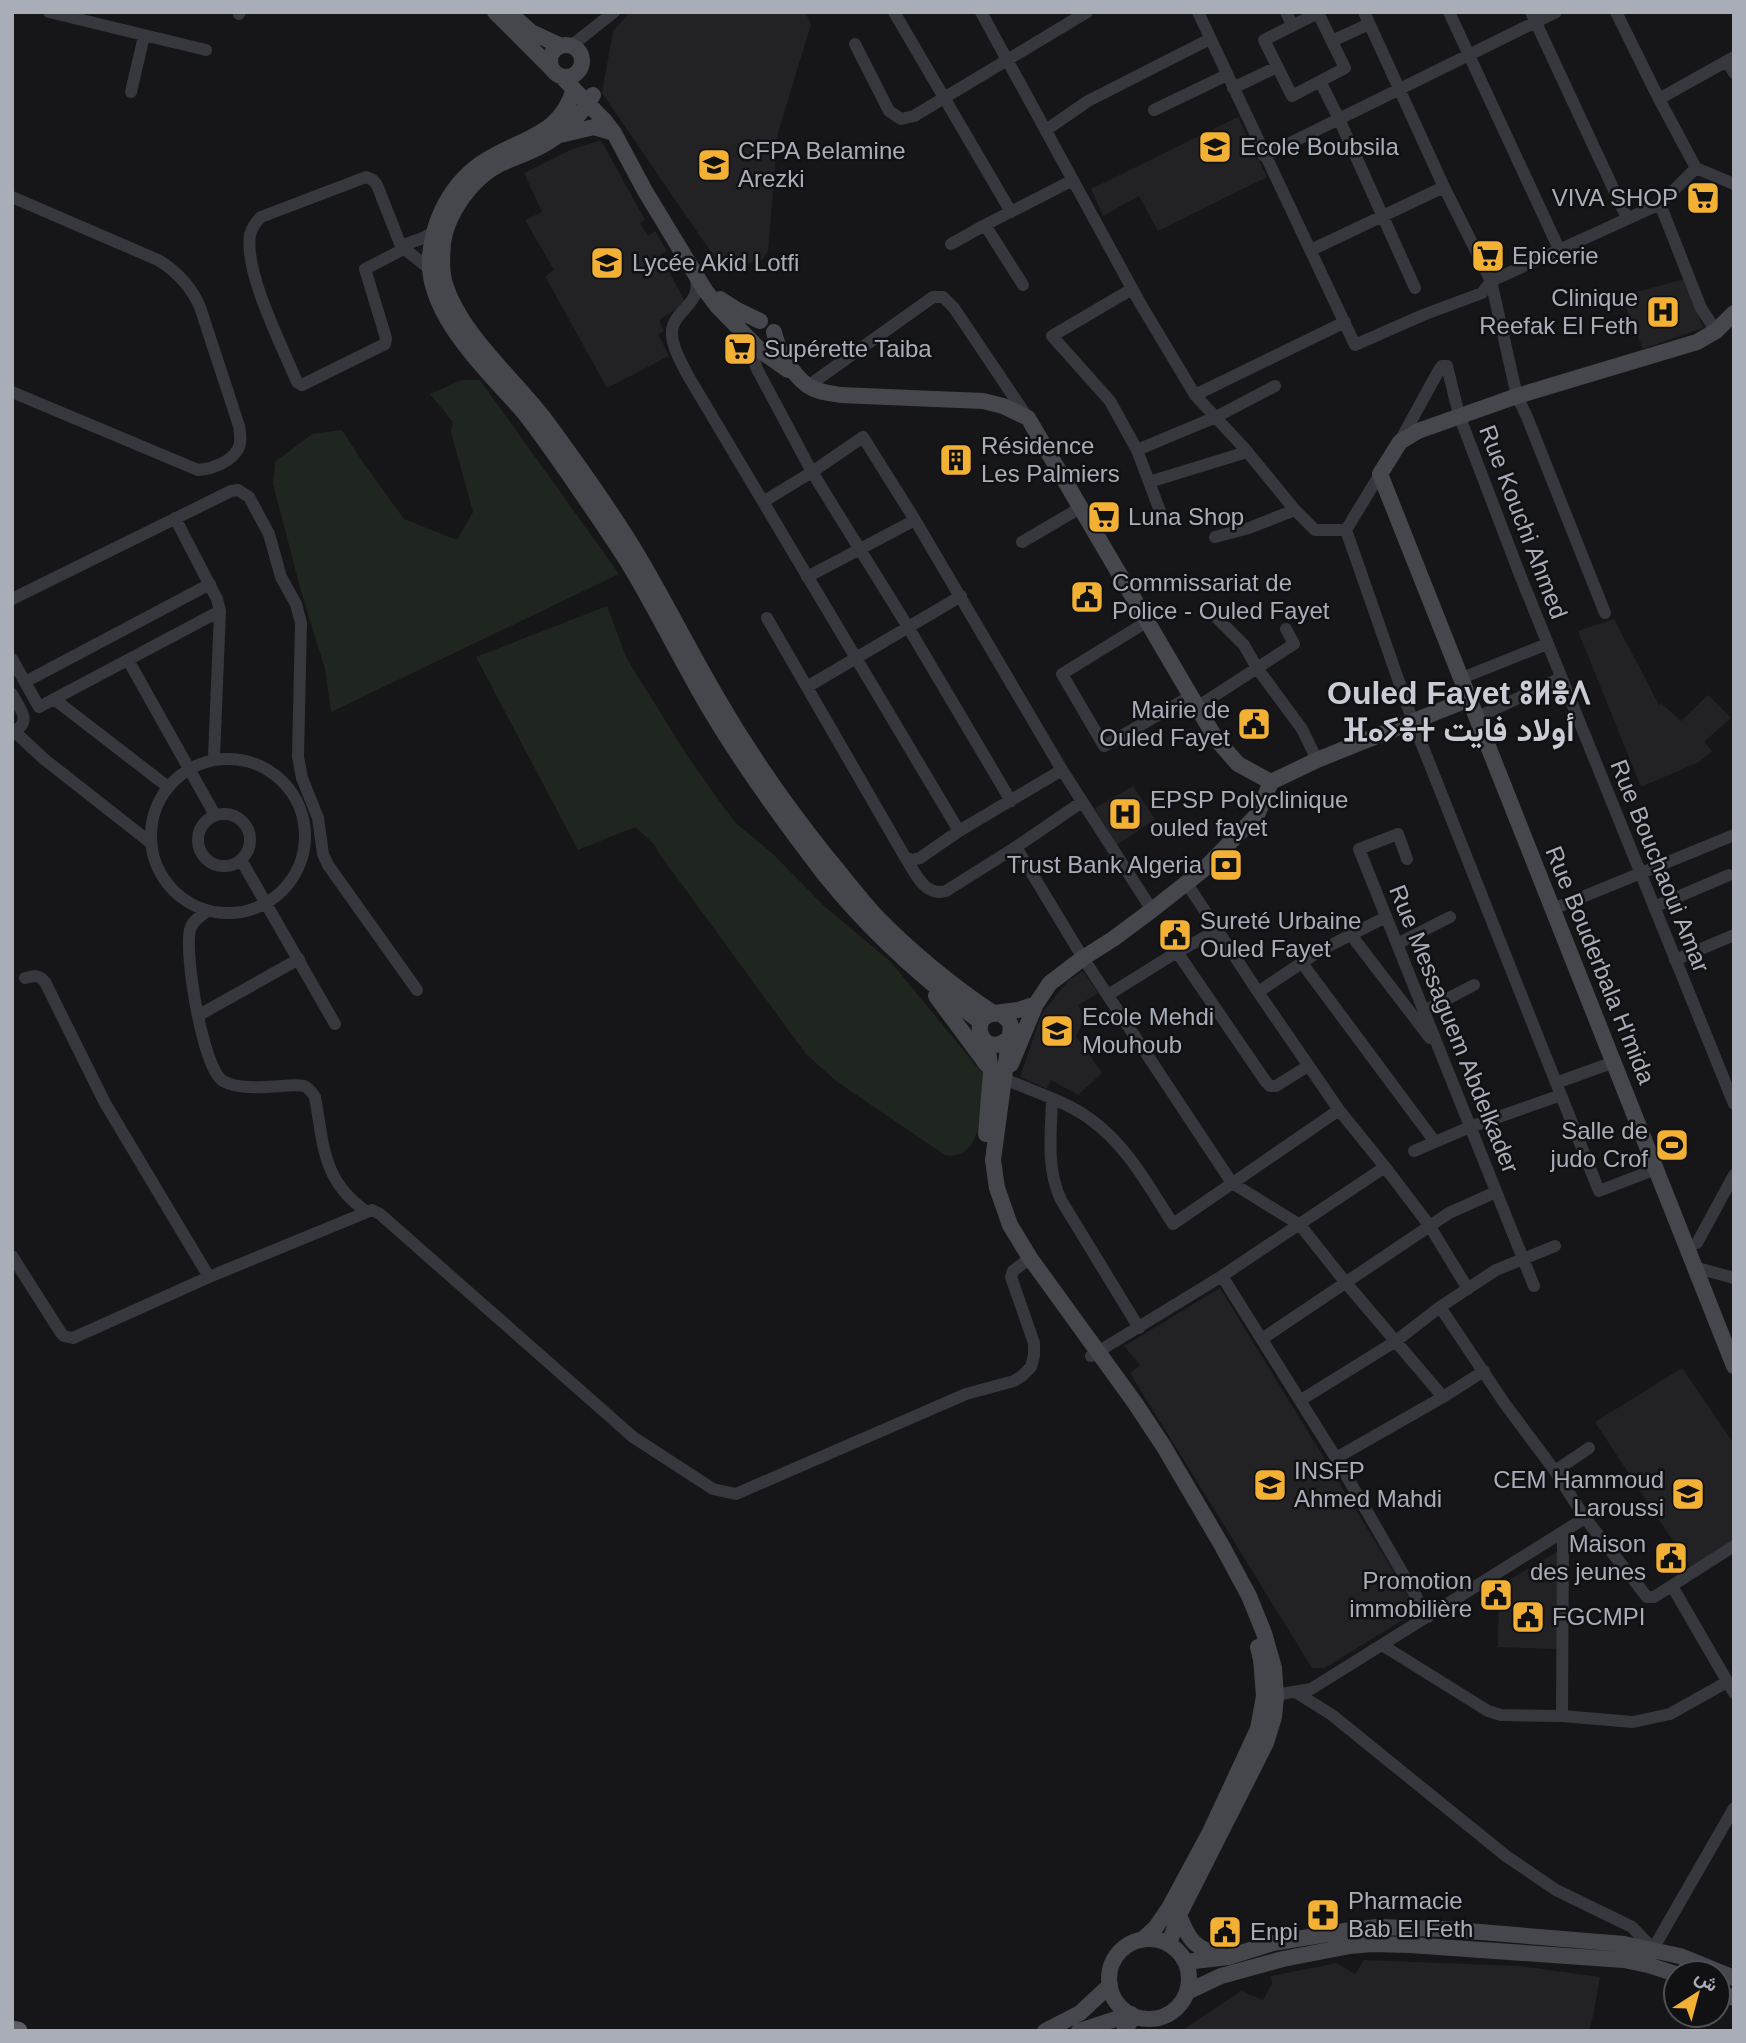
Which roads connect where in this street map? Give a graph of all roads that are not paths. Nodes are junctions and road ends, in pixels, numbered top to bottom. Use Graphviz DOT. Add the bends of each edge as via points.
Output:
graph roads {
  1 [pos="49,12"];
  2 [pos="495,12"];
  3 [pos="509,12"];
  4 [pos="614,12"];
  5 [pos="894,12"];
  6 [pos="981,12"];
  7 [pos="1198,12"];
  8 [pos="1286,12"];
  9 [pos="1449,12"];
  10 [pos="1556,12"];
  11 [pos="1619,13"];
  12 [pos="1078,15"];
  13 [pos="1533,17"];
  14 [pos="1366,18"];
  15 [pos="1292,25"];
  16 [pos="144,36"];
  17 [pos="1210,39"];
  18 [pos="1332,41"];
  19 [pos="855,44"];
  20 [pos="206,50"];
  21 [pos="573,52"];
  22 [pos="1468,54"];
  23 [pos="1730,59"];
  24 [pos="1008,60"];
  25 [pos="1278,67"];
  26 [pos="557,73"];
  27 [pos="1734,73"];
  28 [pos="1227,75"];
  29 [pos="1320,81"];
  30 [pos="1399,88"];
  31 [pos="574,89"];
  32 [pos="1233,89"];
  33 [pos="131,92"];
  34 [pos="945,98"];
  35 [pos="591,99"];
  36 [pos="1659,99"];
  37 [pos="1154,110"];
  38 [pos="1339,119"];
  39 [pos="609,127"];
  40 [pos="1046,130"];
  41 [pos="558,136"];
  42 [pos="1264,156"];
  43 [pos="1696,168"];
  44 [pos="1073,180"];
  45 [pos="1734,184"];
  46 [pos="1444,187"];
  47 [pos="12,197"];
  48 [pos="1660,204"];
  49 [pos="1011,212"];
  50 [pos="1382,215"];
  51 [pos="1627,218"];
  52 [pos="985,225"];
  53 [pos="435,231"];
  54 [pos="951,244"];
  55 [pos="402,247"];
  56 [pos="1559,249"];
  57 [pos="1311,250"];
  58 [pos="431,270"];
  59 [pos="697,275"];
  60 [pos="1491,281"];
  61 [pos="1023,285"];
  62 [pos="1415,288"];
  63 [pos="1132,289"];
  64 [pos="1734,313"];
  65 [pos="760,321"];
  66 [pos="1345,322"];
  67 [pos="1716,331"];
  68 [pos="774,332"];
  69 [pos="754,342"];
  70 [pos="804,382"];
  71 [pos="1275,387"];
  72 [pos="12,391"];
  73 [pos="1195,394"];
  74 [pos="1517,396"];
  75 [pos="1459,415"];
  76 [pos="1216,417"];
  77 [pos="1028,418"];
  78 [pos="1400,442"];
  79 [pos="1137,450"];
  80 [pos="1247,452"];
  81 [pos="812,471"];
  82 [pos="1380,474"];
  83 [pos="1150,482"];
  84 [pos="763,502"];
  85 [pos="1080,508"];
  86 [pos="1296,510"];
  87 [pos="1160,511"];
  88 [pos="175,518"];
  89 [pos="915,520"];
  90 [pos="1346,530"];
  91 [pos="1214,537"];
  92 [pos="1021,541"];
  93 [pos="860,549"];
  94 [pos="807,577"];
  95 [pos="210,584"];
  96 [pos="961,596"];
  97 [pos="12,600"];
  98 [pos="220,611"];
  99 [pos="1605,613"];
  100 [pos="1216,617"];
  101 [pos="767,618"];
  102 [pos="1148,621"];
  103 [pos="908,627"];
  104 [pos="1286,629"];
  105 [pos="1548,644"];
  106 [pos="856,657"];
  107 [pos="12,659"];
  108 [pos="128,660"];
  109 [pos="1257,668"];
  110 [pos="1462,678"];
  111 [pos="1562,678"];
  112 [pos="25,682"];
  113 [pos="807,687"];
  114 [pos="12,694"];
  115 [pos="54,699"];
  116 [pos="1469,699"];
  117 [pos="1194,701"];
  118 [pos="1476,718"];
  119 [pos="1413,722"];
  120 [pos="13,732"];
  121 [pos="214,757"];
  122 [pos="1317,760"];
  123 [pos="189,768"];
  124 [pos="1062,770"];
  125 [pos="1271,782"];
  126 [pos="168,787"];
  127 [pos="1011,801"];
  128 [pos="1083,802"];
  129 [pos="215,815"];
  130 [pos="959,831"];
  131 [pos="1734,835"];
  132 [pos="306,842"];
  133 [pos="151,843"];
  134 [pos="1016,847"];
  135 [pos="323,854"];
  136 [pos="905,857"];
  137 [pos="1407,859"];
  138 [pos="241,860"];
  139 [pos="1641,874"];
  140 [pos="1729,875"];
  141 [pos="1186,882"];
  142 [pos="267,903"];
  143 [pos="1654,907"];
  144 [pos="1553,909"];
  145 [pos="1152,910"];
  146 [pos="207,911"];
  147 [pos="1386,917"];
  148 [pos="1450,917"];
  149 [pos="1218,930"];
  150 [pos="1351,935"];
  151 [pos="1734,935"];
  152 [pos="1397,944"];
  153 [pos="1177,952"];
  154 [pos="1083,958"];
  155 [pos="299,960"];
  156 [pos="904,960"];
  157 [pos="1675,960"];
  158 [pos="1302,963"];
  159 [pos="25,978"];
  160 [pos="1474,985"];
  161 [pos="417,990"];
  162 [pos="1258,992"];
  163 [pos="1108,995"];
  164 [pos="1036,1004"];
  165 [pos="1424,1011"];
  166 [pos="199,1015"];
  167 [pos="989,1016"];
  168 [pos="335,1024"];
  169 [pos="1008,1038"];
  170 [pos="987,1043"];
  171 [pos="1440,1053"];
  172 [pos="1614,1062"];
  173 [pos="1308,1066"];
  174 [pos="991,1072"];
  175 [pos="1728,1075"];
  176 [pos="1007,1080"];
  177 [pos="1558,1089"];
  178 [pos="1052,1100"];
  179 [pos="1001,1103"];
  180 [pos="1734,1104"];
  181 [pos="1339,1110"];
  182 [pos="1470,1127"];
  183 [pos="1435,1142"];
  184 [pos="1413,1151"];
  185 [pos="1385,1167"];
  186 [pos="1656,1169"];
  187 [pos="1734,1175"];
  188 [pos="1233,1183"];
  189 [pos="1496,1192"];
  190 [pos="367,1212"];
  191 [pos="1300,1225"];
  192 [pos="1429,1226"];
  193 [pos="1697,1243"];
  194 [pos="1555,1245"];
  195 [pos="12,1256"];
  196 [pos="1522,1258"];
  197 [pos="1027,1260"];
  198 [pos="1695,1267"];
  199 [pos="1222,1276"];
  200 [pos="209,1277"];
  201 [pos="1734,1278"];
  202 [pos="1346,1283"];
  203 [pos="1534,1286"];
  204 [pos="1468,1289"];
  205 [pos="1440,1307"];
  206 [pos="1139,1328"];
  207 [pos="1262,1339"];
  208 [pos="1396,1341"];
  209 [pos="1094,1354"];
  210 [pos="1734,1366"];
  211 [pos="1484,1371"];
  212 [pos="1443,1397"];
  213 [pos="1301,1400"];
  214 [pos="1589,1448"];
  215 [pos="1336,1458"];
  216 [pos="1555,1471"];
  217 [pos="1585,1518"];
  218 [pos="1563,1532"];
  219 [pos="1734,1546"];
  220 [pos="1672,1586"];
  221 [pos="1428,1617"];
  222 [pos="1382,1645"];
  223 [pos="1730,1687"];
  224 [pos="1297,1693"];
  225 [pos="1270,1696"];
  226 [pos="1562,1716"];
  227 [pos="1734,1808"];
  228 [pos="1179,1915"];
  229 [pos="1142,1940"];
  230 [pos="1169,1944"];
  231 [pos="1653,1949"];
  232 [pos="1228,1957"];
  233 [pos="1185,1962"];
  234 [pos="1662,1970"];
  235 [pos="1734,1978"];
  236 [pos="1110,1985"];
  237 [pos="1187,1992"];
  238 [pos="1138,2020"];
  239 [pos="12,2030"];
  240 [pos="18,2031"];
  241 [pos="1045,2031"];
  242 [pos="1079,2031"];
  243 [pos="1124,2031"];
  1 -- 16 [label="street"];
  2 -- 26 [label="main road"];
  3 -- 21 [label="main road" via="531,33"];
  4 -- 21 [label="street"];
  5 -- 34 [label="street"];
  6 -- 24 [label="street"];
  7 -- 17 [label="street"];
  8 -- 15 [label="street"];
  9 -- 22 [label="street"];
  10 -- 13 [label="street"];
  11 -- 36 [label="street"];
  12 -- 24 [label="street"];
  13 -- 22 [label="street"];
  13 -- 51 [label="street"];
  14 -- 18 [label="street"];
  14 -- 30 [label="street"];
  15 -- 18 [label="street" via="1318,13"];
  15 -- 25 [label="street" via="1264,40"];
  16 -- 20 [label="street"];
  16 -- 33 [label="street"];
  17 -- 28 [label="street"];
  17 -- 40 [label="street" via="1088,101"];
  18 -- 29 [label="street" via="1345,68"];
  19 -- 34 [label="street" via="896,117 910,118"];
  21 -- 26 [label="main road" via="552,54 551,64"];
  21 -- 26 [label="main road" via="577,73 566,77"];
  21 -- 35 [label="main road"];
  22 -- 30 [label="street"];
  22 -- 56 [label="street"];
  23 -- 27 [label="street"];
  23 -- 36 [label="street"];
  24 -- 34 [label="street"];
  24 -- 40 [label="street"];
  25 -- 29 [label="street" via="1292,96"];
  25 -- 32 [label="street"];
  26 -- 31 [label="main road"];
  28 -- 32 [label="street"];
  28 -- 37 [label="street"];
  29 -- 38 [label="street"];
  30 -- 38 [label="street"];
  30 -- 46 [label="street"];
  31 -- 35 [label="main road"];
  31 -- 53 [label="main road" via="551,127 492,156 457,185 442,208"];
  32 -- 42 [label="street"];
  34 -- 49 [label="street"];
  35 -- 39 [label="main road"];
  35 -- 41 [label="main road"];
  36 -- 43 [label="street"];
  38 -- 42 [label="street"];
  38 -- 50 [label="street"];
  39 -- 41 [label="main road"];
  39 -- 59 [label="main road"];
  40 -- 44 [label="street"];
  41 -- 167 [label="main road" via="497,166 456,205 448,222 442,261 451,300 462,320 555,434 616,522 742,739 823,852 878,918"];
  42 -- 57 [label="street"];
  43 -- 45 [label="street"];
  43 -- 48 [label="street"];
  44 -- 49 [label="street"];
  44 -- 63 [label="street"];
  46 -- 50 [label="street"];
  46 -- 60 [label="street"];
  47 -- 72 [label="street" via="158,260 186,282 200,307 237,421 239,448 217,466 198,470"];
  48 -- 51 [label="street"];
  48 -- 67 [label="street" via="1701,308"];
  49 -- 52 [label="street"];
  50 -- 57 [label="street"];
  50 -- 62 [label="street"];
  51 -- 56 [label="street"];
  52 -- 54 [label="street"];
  52 -- 61 [label="street"];
  53 -- 55 [label="street"];
  53 -- 58 [label="main road"];
  55 -- 55 [label="street" via="365,269 385,344 302,385 297,382 254,281 249,239 255,223 261,216 366,177 377,185"];
  55 -- 58 [label="street"];
  56 -- 60 [label="street"];
  57 -- 66 [label="street"];
  58 -- 156 [label="main road" via="434,293 452,328 528,418 606,529 757,783 853,908"];
  59 -- 65 [label="main road" via="725,302"];
  59 -- 69 [label="main road" via="717,306"];
  59 -- 84 [label="street" via="696,292 675,320 675,348"];
  60 -- 66 [label="street" via="1482,293 1355,345"];
  60 -- 74 [label="street"];
  63 -- 73 [label="street"];
  63 -- 79 [label="street" via="1052,336 1110,401"];
  64 -- 67 [label="main road"];
  65 -- 68 [label="main road" via="768,322"];
  65 -- 69 [label="main road" via="750,329"];
  66 -- 73 [label="street"];
  67 -- 74 [label="main road" via="1697,342"];
  68 -- 69 [label="main road" via="769,343"];
  68 -- 70 [label="main road"];
  69 -- 70 [label="main road"];
  69 -- 81 [label="street" via="757,369"];
  70 -- 77 [label="main road" via="840,395 983,401"];
  70 -- 77 [label="street" via="933,297 943,297"];
  71 -- 76 [label="street"];
  73 -- 76 [label="street"];
  74 -- 75 [label="main road"];
  74 -- 99 [label="street"];
  75 -- 78 [label="main road"];
  75 -- 78 [label="street, Rue Kouchi Ahmed" via="1447,366 1443,366"];
  75 -- 105 [label="street, Rue Kouchi Ahmed"];
  76 -- 79 [label="street"];
  76 -- 80 [label="street"];
  77 -- 85 [label="main road"];
  78 -- 82 [label="main road"];
  79 -- 83 [label="street"];
  80 -- 83 [label="street"];
  80 -- 86 [label="street"];
  81 -- 84 [label="street"];
  81 -- 89 [label="street" via="863,437"];
  81 -- 93 [label="street"];
  82 -- 90 [label="street"];
  82 -- 110 [label="main road, Rue Bouderbala H'mida"];
  83 -- 87 [label="street"];
  84 -- 94 [label="street"];
  85 -- 92 [label="street"];
  85 -- 102 [label="main road"];
  86 -- 90 [label="street" via="1315,530"];
  86 -- 91 [label="street"];
  88 -- 95 [label="street"];
  88 -- 97 [label="street"];
  88 -- 135 [label="street" via="238,490 249,497 269,534 281,577 299,612 298,757 318,818"];
  89 -- 93 [label="street"];
  89 -- 96 [label="street"];
  90 -- 119 [label="street"];
  93 -- 94 [label="street"];
  93 -- 103 [label="street"];
  94 -- 106 [label="street"];
  95 -- 98 [label="street"];
  95 -- 112 [label="street"];
  96 -- 103 [label="street"];
  96 -- 124 [label="street"];
  98 -- 108 [label="street"];
  98 -- 121 [label="street"];
  100 -- 109 [label="street" via="1244,645"];
  101 -- 113 [label="street"];
  102 -- 117 [label="main road"];
  102 -- 117 [label="street" via="1062,674 1104,746"];
  103 -- 106 [label="street"];
  103 -- 127 [label="street"];
  104 -- 109 [label="street" via="1294,643"];
  105 -- 110 [label="street"];
  105 -- 111 [label="street, Rue Bouchaoui Amar"];
  106 -- 113 [label="street"];
  106 -- 130 [label="street"];
  107 -- 112 [label="street"];
  108 -- 115 [label="street"];
  108 -- 123 [label="street"];
  109 -- 117 [label="street"];
  109 -- 122 [label="street" via="1302,729"];
  110 -- 116 [label="main road, Rue Bouderbala H'mida"];
  111 -- 118 [label="street"];
  111 -- 139 [label="street, Rue Bouchaoui Amar"];
  112 -- 115 [label="street" via="39,707"];
  113 -- 136 [label="street"];
  114 -- 120 [label="street" via="24,718 23,725"];
  115 -- 126 [label="street"];
  116 -- 118 [label="main road, Rue Bouderbala H'mida"];
  116 -- 119 [label="main road"];
  117 -- 125 [label="main road" via="1216,739 1238,764"];
  118 -- 144 [label="main road, Rue Bouderbala H'mida"];
  119 -- 122 [label="main road"];
  119 -- 177 [label="street"];
  120 -- 133 [label="street"];
  121 -- 123 [label="street"];
  121 -- 132 [label="street" via="249,761 273,772 304,812"];
  122 -- 125 [label="main road"];
  123 -- 126 [label="street"];
  123 -- 129 [label="street"];
  124 -- 127 [label="street"];
  124 -- 128 [label="street"];
  125 -- 141 [label="main road" via="1257,815"];
  126 -- 133 [label="street" via="155,809"];
  127 -- 130 [label="street"];
  128 -- 134 [label="street"];
  128 -- 145 [label="street"];
  129 -- 138 [label="street" via="233,815 247,826 250,844"];
  129 -- 138 [label="street" via="199,831 201,853 220,866"];
  130 -- 136 [label="street" via="920,858"];
  131 -- 139 [label="street"];
  132 -- 135 [label="street"];
  132 -- 142 [label="street" via="301,864 287,887"];
  133 -- 146 [label="street" via="154,861 169,886 186,903"];
  134 -- 136 [label="street" via="939,892 924,886"];
  134 -- 154 [label="street"];
  135 -- 161 [label="street"];
  137 -- 147 [label="street, Rue Messaguem Abdelkader" via="1398,834 1359,849"];
  138 -- 142 [label="street"];
  139 -- 143 [label="street, Rue Bouchaoui Amar"];
  139 -- 144 [label="street"];
  140 -- 143 [label="street"];
  141 -- 145 [label="main road"];
  141 -- 149 [label="street"];
  142 -- 146 [label="street" via="236,913"];
  142 -- 155 [label="street"];
  143 -- 157 [label="street, Rue Bouchaoui Amar"];
  144 -- 172 [label="main road, Rue Bouderbala H'mida"];
  145 -- 154 [label="main road"];
  146 -- 166 [label="street" via="193,922 188,941"];
  147 -- 150 [label="street"];
  147 -- 152 [label="street, Rue Messaguem Abdelkader"];
  148 -- 152 [label="street"];
  149 -- 153 [label="street"];
  149 -- 162 [label="street"];
  150 -- 158 [label="street"];
  150 -- 171 [label="street"];
  151 -- 157 [label="street"];
  152 -- 165 [label="street, Rue Messaguem Abdelkader"];
  153 -- 163 [label="street"];
  153 -- 173 [label="street" via="1265,1082 1276,1086"];
  154 -- 163 [label="street"];
  154 -- 164 [label="main road" via="1050,983"];
  155 -- 166 [label="street"];
  155 -- 168 [label="street"];
  156 -- 167 [label="main road" via="950,999"];
  156 -- 174 [label="main road"];
  157 -- 175 [label="street, Rue Bouchaoui Amar"];
  158 -- 162 [label="street"];
  158 -- 183 [label="street"];
  159 -- 200 [label="street" via="35,975 46,982 105,1103"];
  160 -- 165 [label="street"];
  162 -- 173 [label="street"];
  163 -- 188 [label="street"];
  164 -- 167 [label="main road"];
  164 -- 169 [label="main road"];
  164 -- 176 [label="main road"];
  165 -- 171 [label="street, Rue Messaguem Abdelkader"];
  166 -- 190 [label="street" via="210,1064 223,1080 257,1087 298,1085 311,1091 328,1165 341,1189"];
  167 -- 169 [label="main road" via="1001,1014 1009,1021"];
  167 -- 170 [label="main road" via="980,1032"];
  169 -- 170 [label="main road" via="998,1045"];
  169 -- 179 [label="main road"];
  170 -- 174 [label="main road"];
  171 -- 182 [label="street, Rue Messaguem Abdelkader"];
  172 -- 177 [label="street"];
  172 -- 186 [label="main road, Rue Bouderbala H'mida"];
  173 -- 181 [label="street"];
  174 -- 197 [label="main road" via="985,1182 992,1206"];
  175 -- 180 [label="street, Rue Bouchaoui Amar"];
  176 -- 178 [label="street"];
  176 -- 179 [label="main road"];
  177 -- 182 [label="street"];
  177 -- 186 [label="street" via="1599,1191"];
  178 -- 188 [label="street" via="1089,1118 1115,1140 1173,1224"];
  178 -- 206 [label="street" via="1050,1165 1055,1188"];
  179 -- 197 [label="main road" via="993,1160 997,1188"];
  181 -- 185 [label="street"];
  181 -- 188 [label="street"];
  182 -- 183 [label="street"];
  182 -- 189 [label="street, Rue Messaguem Abdelkader"];
  183 -- 184 [label="street"];
  185 -- 191 [label="street"];
  185 -- 192 [label="street"];
  186 -- 198 [label="main road, Rue Bouderbala H'mida"];
  187 -- 193 [label="street"];
  188 -- 191 [label="street"];
  189 -- 192 [label="street"];
  189 -- 196 [label="street, Rue Messaguem Abdelkader"];
  190 -- 197 [label="street" via="380,1214 633,1437 713,1489 736,1494 966,1394 1022,1376 1031,1367 1034,1343 1011,1277"];
  190 -- 200 [label="street"];
  191 -- 199 [label="street"];
  191 -- 202 [label="street"];
  192 -- 202 [label="street"];
  192 -- 204 [label="street"];
  194 -- 196 [label="street"];
  195 -- 200 [label="street" via="68,1338"];
  196 -- 203 [label="street, Rue Messaguem Abdelkader"];
  196 -- 204 [label="street"];
  197 -- 209 [label="main road"];
  198 -- 201 [label="street"];
  198 -- 210 [label="main road, Rue Bouderbala H'mida"];
  199 -- 206 [label="street"];
  199 -- 207 [label="street"];
  202 -- 207 [label="street"];
  202 -- 208 [label="street"];
  204 -- 205 [label="street"];
  205 -- 208 [label="street"];
  205 -- 211 [label="street"];
  206 -- 209 [label="street"];
  207 -- 213 [label="street"];
  208 -- 212 [label="street"];
  208 -- 213 [label="street"];
  209 -- 225 [label="main road" via="1164,1447 1249,1596 1274,1668"];
  211 -- 212 [label="street"];
  211 -- 216 [label="street"];
  212 -- 215 [label="street"];
  213 -- 215 [label="street"];
  214 -- 216 [label="street"];
  215 -- 221 [label="street"];
  216 -- 217 [label="street"];
  217 -- 218 [label="street"];
  217 -- 220 [label="street" via="1647,1597"];
  218 -- 221 [label="street"];
  218 -- 226 [label="street"];
  219 -- 220 [label="street"];
  220 -- 223 [label="street"];
  221 -- 222 [label="street"];
  222 -- 224 [label="street"];
  222 -- 226 [label="street" via="1488,1711"];
  223 -- 226 [label="street" via="1670,1714 1633,1722"];
  224 -- 225 [label="street"];
  224 -- 231 [label="street" via="1332,1715 1506,1856 1556,1890 1632,1927"];
  225 -- 228 [label="main road" via="1274,1717 1266,1743"];
  225 -- 229 [label="main road" via="1210,1832 1169,1908"];
  227 -- 231 [label="street"];
  228 -- 230 [label="main road"];
  228 -- 232 [label="main road" via="1193,1942"];
  229 -- 230 [label="main road"];
  229 -- 236 [label="main road" via="1119,1953 1111,1968"];
  230 -- 233 [label="main road"];
  231 -- 232 [label="main road" via="1377,1927 1272,1943"];
  231 -- 235 [label="main road"];
  232 -- 233 [label="main road"];
  233 -- 237 [label="main road"];
  234 -- 237 [label="main road" via="1624,1960 1372,1944 1283,1959 1221,1976"];
  236 -- 238 [label="main road" via="1119,2005"];
  236 -- 241 [label="main road" via="1080,2013"];
  237 -- 238 [label="main road" via="1165,2016"];
  238 -- 242 [label="main road"];
  238 -- 243 [label="main road"];
  239 -- 240 [label="highway"];
}
